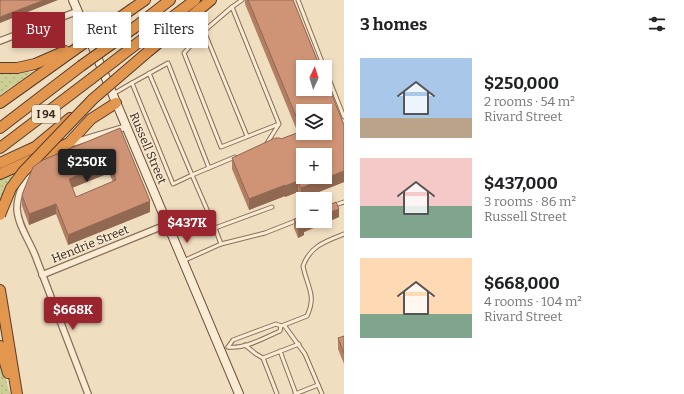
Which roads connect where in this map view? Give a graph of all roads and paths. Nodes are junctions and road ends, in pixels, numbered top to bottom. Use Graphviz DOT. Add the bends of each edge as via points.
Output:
graph roads {
  1 [pos="73,0"];
  2 [pos="145,0"];
  3 [pos="170,0"];
  4 [pos="195,0"];
  5 [pos="211,0"];
  6 [pos="242,0"];
  7 [pos="298,0"];
  8 [pos="232,7"];
  9 [pos="78,11"];
  10 [pos="208,28"];
  11 [pos="208,41"];
  12 [pos="0,42"];
  13 [pos="189,48"];
  14 [pos="322,60"];
  15 [pos="44,66"];
  16 [pos="0,68"];
  17 [pos="149,73"];
  18 [pos="132,83"];
  19 [pos="332,86"];
  20 [pos="93,98"];
  21 [pos="114,98"];
  22 [pos="0,103"];
  23 [pos="344,117"];
  24 [pos="280,124"];
  25 [pos="126,127"];
  26 [pos="0,128"];
  27 [pos="247,136"];
  28 [pos="69,144"];
  29 [pos="262,145"];
  30 [pos="0,148"];
  31 [pos="242,154"];
  32 [pos="58,156"];
  33 [pos="0,163"];
  34 [pos="43,166"];
  35 [pos="209,168"];
  36 [pos="0,174"];
  37 [pos="192,175"];
  38 [pos="344,202"];
  39 [pos="272,207"];
  40 [pos="332,207"];
  41 [pos="0,216"];
  42 [pos="296,221"];
  43 [pos="168,224"];
  44 [pos="215,228"];
  45 [pos="344,234"];
  46 [pos="221,244"];
  47 [pos="183,261"];
  48 [pos="42,275"];
  49 [pos="0,290"];
  50 [pos="282,326"];
  51 [pos="299,344"];
  52 [pos="246,345"];
  53 [pos="0,346"];
  54 [pos="224,348"];
  55 [pos="280,351"];
  56 [pos="263,358"];
  57 [pos="318,384"];
  58 [pos="16,394"];
  59 [pos="88,394"];
  60 [pos="239,394"];
  61 [pos="277,394"];
  62 [pos="296,394"];
  63 [pos="322,394"];
  1 -- 9 [label="street, Russell Street"];
  2 -- 15 [label="highway, bridge" via="73,51"];
  3 -- 26 [label="highway, I 94, bridge"];
  4 -- 30 [label="highway, I 94, bridge"];
  5 -- 20 [label="highway, bridge"];
  6 -- 8 [label="lane"];
  7 -- 14 [label="lane"];
  8 -- 10 [label="lane"];
  8 -- 24 [label="lane"];
  9 -- 12 [label="street"];
  9 -- 21 [label="street, Russell Street"];
  11 -- 27 [label="lane"];
  13 -- 27 [label="lane" via="184,53 221,147"];
  15 -- 16 [label="highway"];
  15 -- 22 [label="highway"];
  17 -- 18 [label="lane"];
  17 -- 35 [label="lane" via="168,63"];
  17 -- 37 [label="lane"];
  18 -- 21 [label="lane"];
  18 -- 37 [label="lane" via="173,184"];
  19 -- 23 [label="lane"];
  20 -- 33 [label="highway, bridge" via="35,146"];
  20 -- 41 [label="highway, bridge" via="17,180 11,188"];
  21 -- 25 [label="street, Russell Street"];
  21 -- 28 [label="highway"];
  24 -- 27 [label="lane"];
  24 -- 29 [label="lane" via="269,142"];
  25 -- 28 [label="street"];
  25 -- 43 [label="street, Russell Street"];
  28 -- 32 [label="street"];
  28 -- 36 [label="highway"];
  31 -- 35 [label="lane"];
  34 -- 48 [label="street" via="32,172 25,180 17,209"];
  35 -- 37 [label="lane"];
  37 -- 44 [label="lane"];
  38 -- 40 [label="lane"];
  39 -- 44 [label="lane"];
  42 -- 46 [label="lane" via="265,233"];
  43 -- 47 [label="street, Russell Street"];
  43 -- 48 [label="street, Hendrie Street"];
  44 -- 46 [label="lane"];
  45 -- 50 [label="lane" via="320,244 308,256 303,266 313,294 311,307 307,316"];
  46 -- 47 [label="lane"];
  47 -- 54 [label="street, Russell Street"];
  48 -- 59 [label="street"];
  49 -- 58 [label="highway"];
  50 -- 51 [label="lane"];
  50 -- 52 [label="lane" via="280,331"];
  50 -- 54 [label="lane" via="276,324 233,340"];
  51 -- 55 [label="lane"];
  51 -- 57 [label="lane"];
  52 -- 54 [label="lane"];
  52 -- 56 [label="lane"];
  53 -- 58 [label="highway"];
  54 -- 60 [label="street, Russell Street"];
  55 -- 56 [label="lane"];
  55 -- 62 [label="lane"];
  56 -- 61 [label="lane"];
  57 -- 62 [label="lane"];
  57 -- 63 [label="lane"];
}
